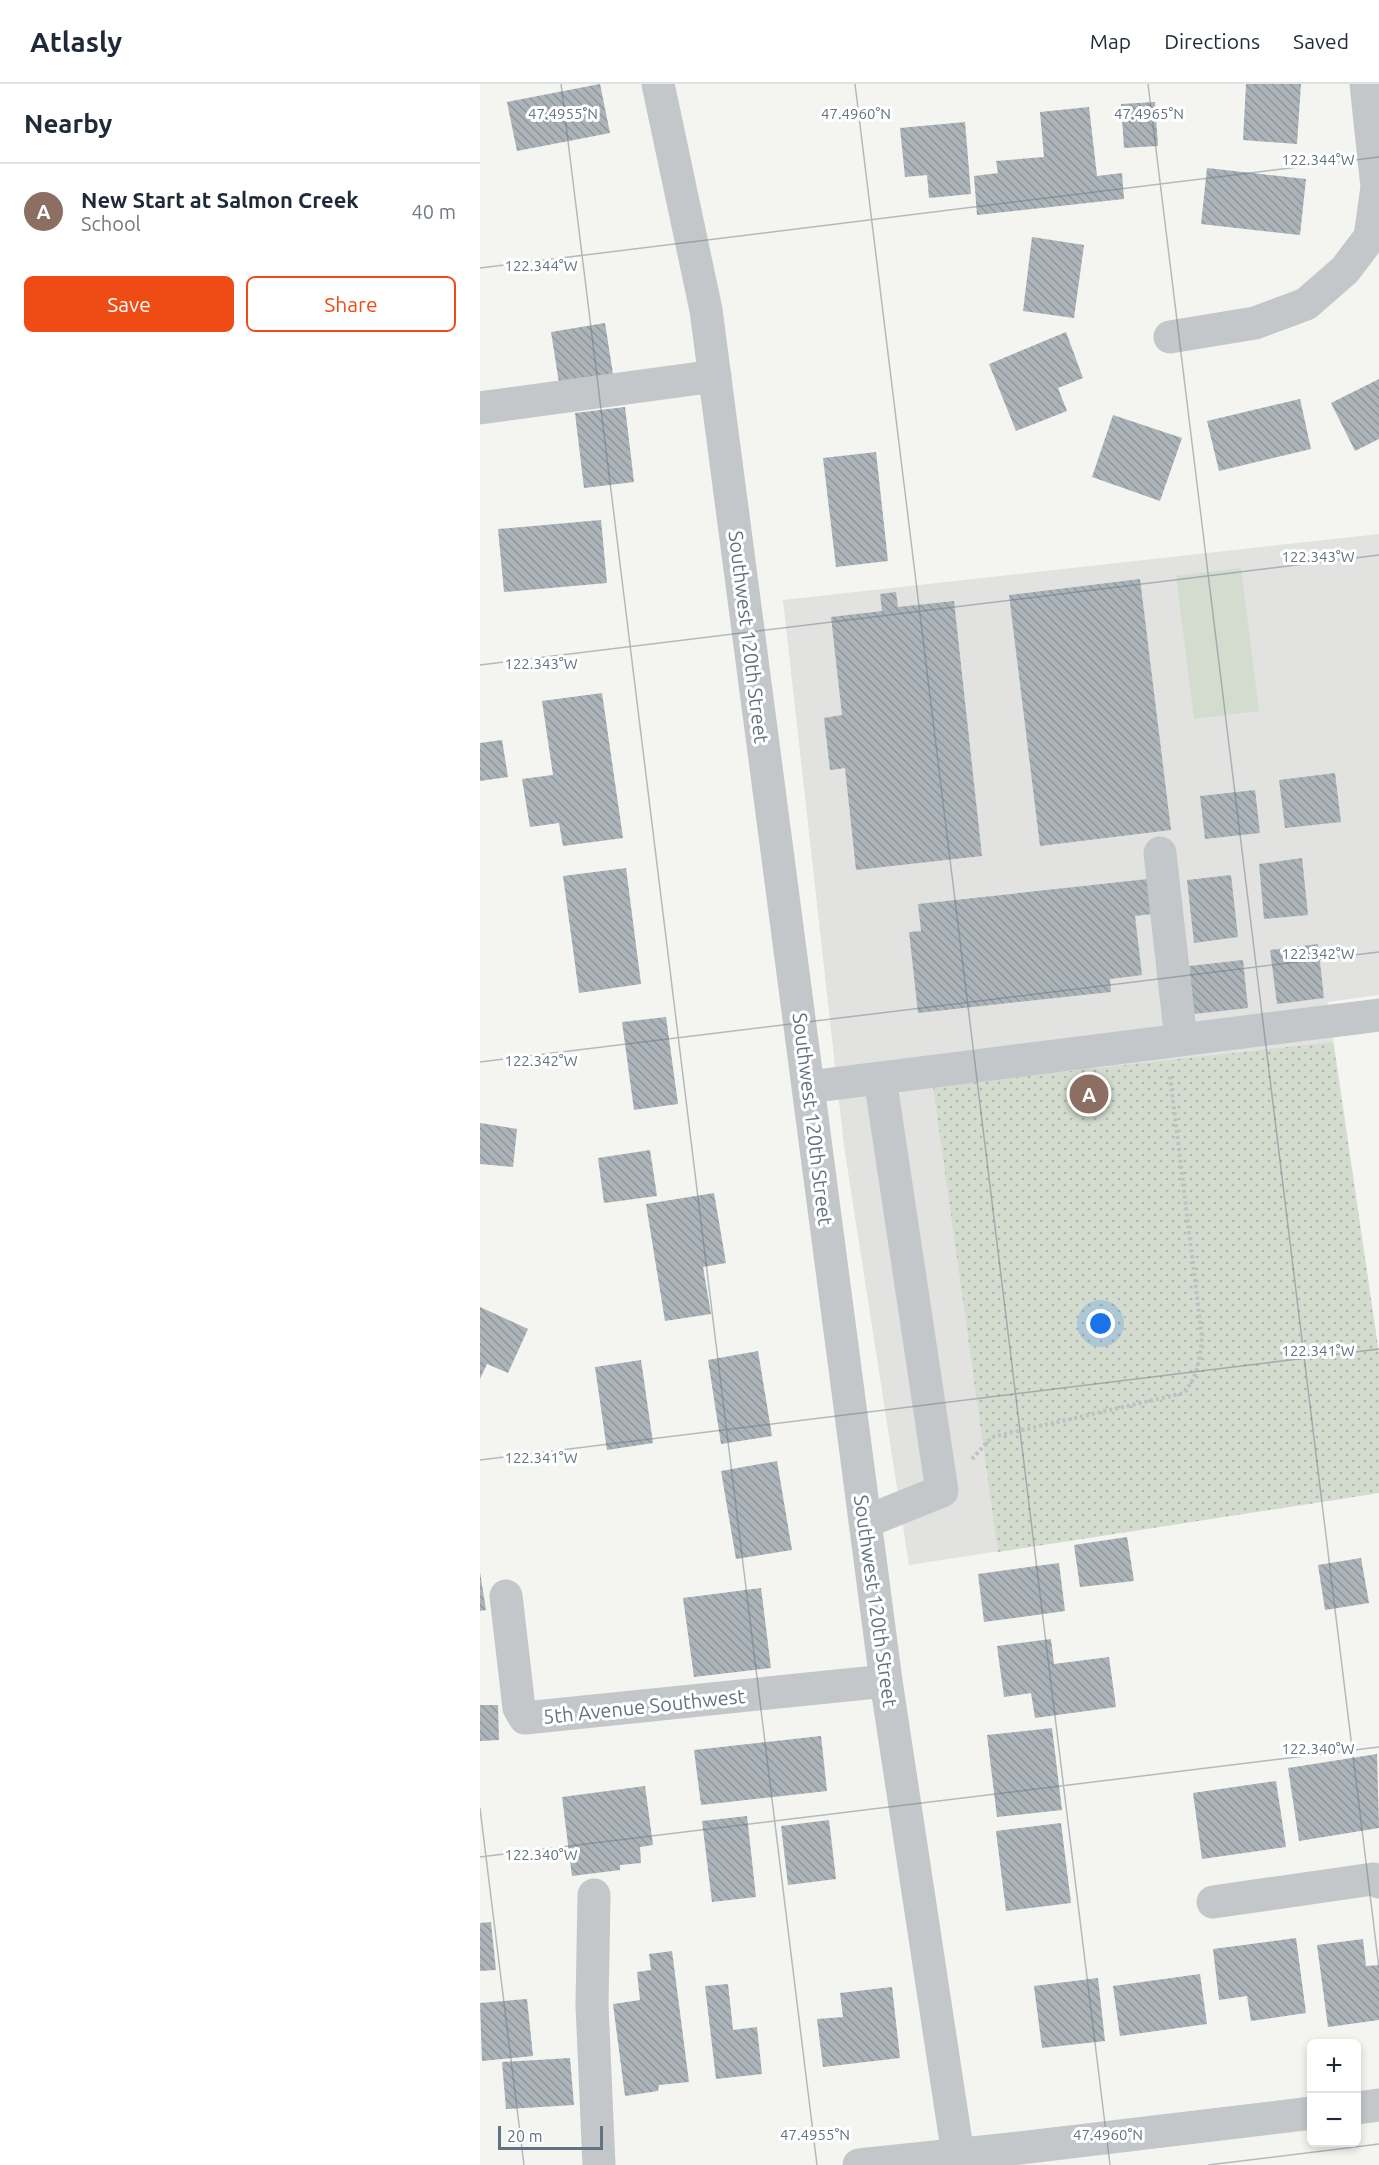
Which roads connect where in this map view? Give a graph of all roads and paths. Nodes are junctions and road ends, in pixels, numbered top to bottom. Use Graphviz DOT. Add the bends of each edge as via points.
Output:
graph roads {
  1 [pos="658,84"];
  2 [pos="1366,84"];
  3 [pos="1170,337"];
  4 [pos="715,376"];
  5 [pos="480,408"];
  6 [pos="1160,853"];
  7 [pos="1379,1016"];
  8 [pos="1173,1041"];
  9 [pos="880,1078"];
  10 [pos="808,1087"];
  11 [pos="942,1491"];
  12 [pos="865,1522"];
  13 [pos="506,1596"];
  14 [pos="886,1681"];
  15 [pos="1379,1882"];
  16 [pos="594,1895"];
  17 [pos="1213,1902"];
  18 [pos="1379,2105"];
  19 [pos="1361,2107"];
  20 [pos="1307,2114"];
  21 [pos="977,2157"];
  22 [pos="599,2165"];
  23 [pos="859,2165"];
  1 -- 4 [label="street, Southwest 120th Street" via="706,310"];
  2 -- 3 [label="street" via="1377,187 1370,237 1345,270 1306,304 1255,323"];
  4 -- 5 [label="street"];
  4 -- 10 [label="street, Southwest 120th Street"];
  6 -- 8 [label="street"];
  7 -- 8 [label="street"];
  8 -- 9 [label="street"];
  8 -- 11 [label="path" via="1202,1338 1195,1378 1184,1393 992,1437"];
  9 -- 10 [label="street"];
  9 -- 11 [label="street"];
  10 -- 12 [label="street, Southwest 120th Street"];
  11 -- 12 [label="street"];
  12 -- 14 [label="street, Southwest 120th Street"];
  13 -- 14 [label="street, 5th Avenue Southwest" via="519,1708 525,1718"];
  14 -- 21 [label="street, Southwest 120th Street"];
  15 -- 17 [label="street" via="1373,1879"];
  16 -- 22 [label="street" via="592,2005"];
  18 -- 19 [label="street"];
  20 -- 21 [label="street"];
  21 -- 23 [label="street"];
}
